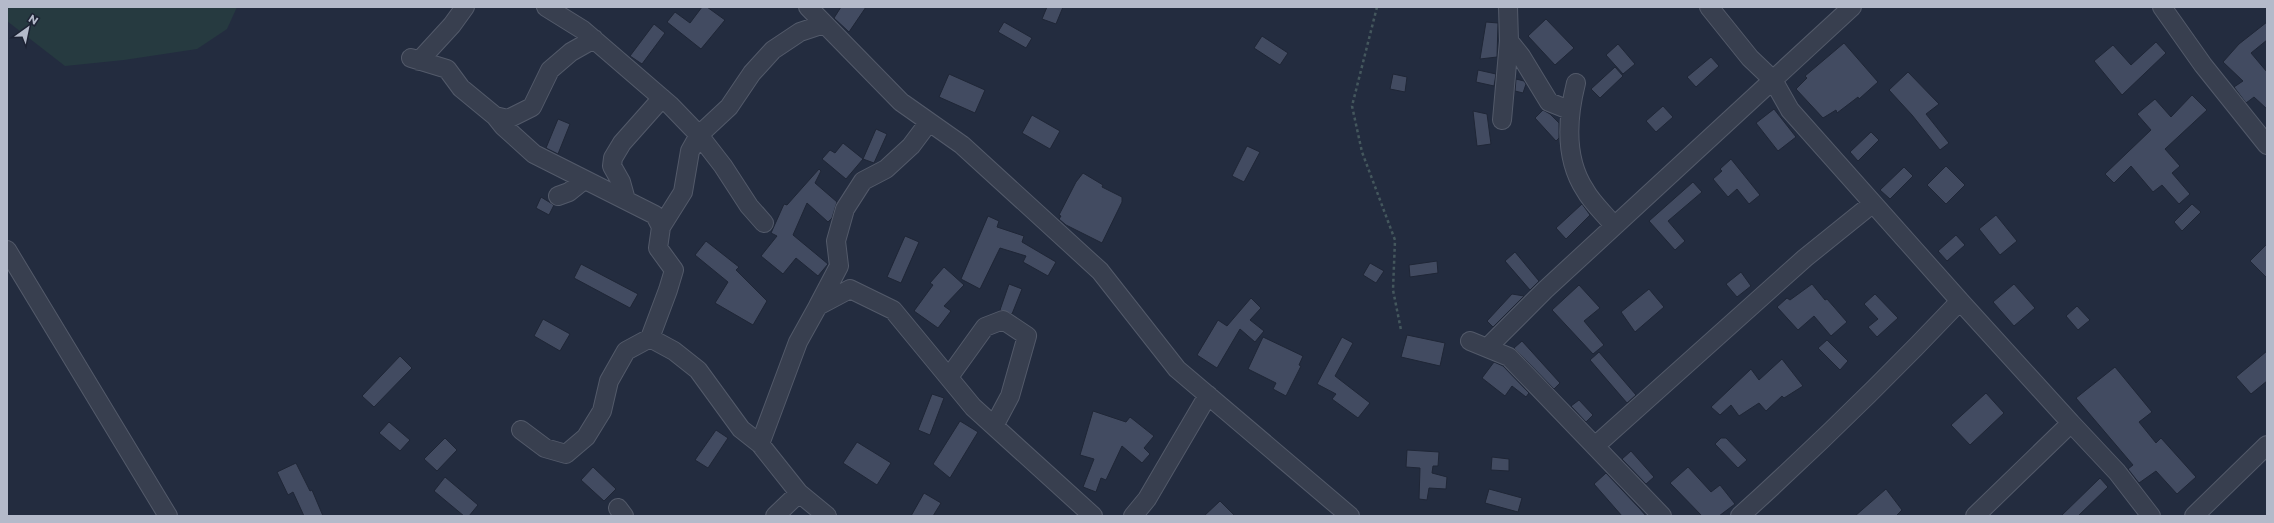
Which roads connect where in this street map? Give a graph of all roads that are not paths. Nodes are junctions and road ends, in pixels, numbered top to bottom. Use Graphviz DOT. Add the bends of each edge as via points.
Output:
graph roads {
  1 [pos="466,7"];
  2 [pos="546,7"];
  3 [pos="808,7"];
  4 [pos="1508,7"];
  5 [pos="1709,7"];
  6 [pos="1852,7"];
  7 [pos="2162,7"];
  8 [pos="824,24"];
  9 [pos="594,40"];
  10 [pos="1509,41"];
  11 [pos="1773,80"];
  12 [pos="1576,84"];
  13 [pos="662,98"];
  14 [pos="1569,110"];
  15 [pos="495,116"];
  16 [pos="1502,120"];
  17 [pos="929,122"];
  18 [pos="699,135"];
  19 [pos="2265,138"];
  20 [pos="584,180"];
  21 [pos="558,196"];
  22 [pos="626,200"];
  23 [pos="1872,204"];
  24 [pos="764,223"];
  25 [pos="1614,226"];
  26 [pos="661,227"];
  27 [pos="7,250"];
  28 [pos="839,266"];
  29 [pos="850,289"];
  30 [pos="1960,302"];
  31 [pos="818,306"];
  32 [pos="650,338"];
  33 [pos="1470,341"];
  34 [pos="1487,348"];
  35 [pos="949,377"];
  36 [pos="1208,395"];
  37 [pos="2071,423"];
  38 [pos="994,426"];
  39 [pos="521,430"];
  40 [pos="760,444"];
  41 [pos="2267,445"];
  42 [pos="1595,446"];
  43 [pos="799,493"];
  44 [pos="168,516"];
  45 [pos="775,516"];
  46 [pos="827,516"];
  47 [pos="1093,516"];
  48 [pos="1134,516"];
  49 [pos="1350,516"];
  50 [pos="1662,516"];
  51 [pos="1740,516"];
  52 [pos="1975,516"];
  53 [pos="2151,516"];
  54 [pos="2194,516"];
  1 -- 15 [label="street" via="452,25 415,60 446,69 461,88"];
  2 -- 9 [label="street" via="584,30"];
  3 -- 8 [label="street"];
  4 -- 10 [label="street"];
  5 -- 11 [label="street" via="1750,58"];
  6 -- 11 [label="street"];
  7 -- 19 [label="street" via="2203,65"];
  8 -- 17 [label="street" via="901,102"];
  8 -- 18 [label="street" via="800,32 773,50 752,73 729,107"];
  9 -- 13 [label="street"];
  9 -- 15 [label="street" via="571,52 550,70 532,107 508,119"];
  10 -- 14 [label="street" via="1521,56 1548,102"];
  10 -- 16 [label="street"];
  11 -- 23 [label="street" via="1790,110"];
  11 -- 25 [label="street"];
  12 -- 14 [label="street"];
  13 -- 18 [label="street"];
  13 -- 22 [label="street" via="612,158 612,166 621,182"];
  14 -- 25 [label="street" via="1569,153 1584,190"];
  15 -- 20 [label="street" via="534,154"];
  17 -- 28 [label="street" via="911,146 886,169 863,181 845,209 836,241"];
  17 -- 36 [label="street" via="962,145 1100,271 1177,369"];
  18 -- 24 [label="street"];
  18 -- 26 [label="street" via="690,151 683,192"];
  20 -- 21 [label="street" via="569,192"];
  20 -- 22 [label="street"];
  22 -- 26 [label="street" via="655,215"];
  23 -- 30 [label="street"];
  23 -- 42 [label="street" via="1805,258"];
  25 -- 34 [label="street"];
  26 -- 32 [label="street" via="658,248 674,270"];
  27 -- 44 [label="street"];
  28 -- 29 [label="street"];
  28 -- 31 [label="street"];
  29 -- 31 [label="street"];
  29 -- 35 [label="street" via="894,310"];
  30 -- 37 [label="street"];
  30 -- 51 [label="street" via="1854,410"];
  31 -- 40 [label="street" via="798,342"];
  32 -- 39 [label="street" via="626,351 609,381 602,411 586,437 566,454 545,448"];
  32 -- 40 [label="street" via="674,351 698,370 741,429"];
  33 -- 34 [label="street"];
  34 -- 42 [label="street" via="1509,357"];
  35 -- 38 [label="street" via="973,407"];
  35 -- 38 [label="street" via="984,327 1004,320 1027,336 1010,396"];
  36 -- 48 [label="street" via="1147,499"];
  36 -- 49 [label="street"];
  37 -- 52 [label="street"];
  37 -- 53 [label="street" via="2117,472"];
  38 -- 47 [label="street"];
  40 -- 43 [label="street"];
  41 -- 54 [label="street"];
  42 -- 50 [label="street"];
  43 -- 45 [label="street"];
  43 -- 46 [label="street"];
}
